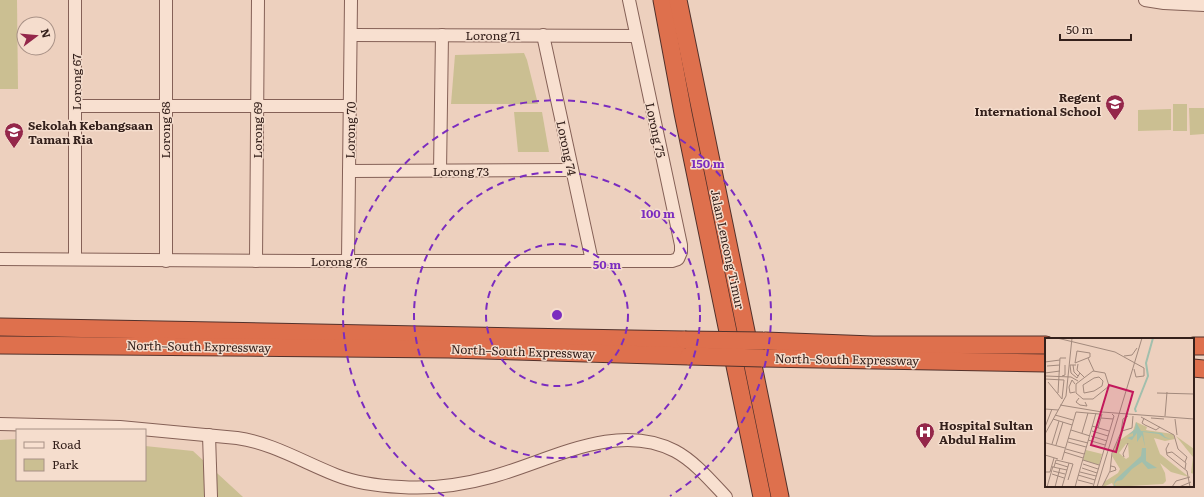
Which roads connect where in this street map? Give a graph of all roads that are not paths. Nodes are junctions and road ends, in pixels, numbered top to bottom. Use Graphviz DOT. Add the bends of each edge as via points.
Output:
graph roads {
  1 [pos="75,0"];
  2 [pos="166,0"];
  3 [pos="258,0"];
  4 [pos="351,0"];
  5 [pos="629,0"];
  6 [pos="662,0"];
  7 [pos="678,0"];
  8 [pos="1145,0"];
  9 [pos="1204,6"];
  10 [pos="351,35"];
  11 [pos="442,35"];
  12 [pos="543,35"];
  13 [pos="636,36"];
  14 [pos="76,106"];
  15 [pos="350,106"];
  16 [pos="165,107"];
  17 [pos="257,107"];
  18 [pos="572,170"];
  19 [pos="349,171"];
  20 [pos="440,171"];
  21 [pos="0,259"];
  22 [pos="74,259"];
  23 [pos="678,259"];
  24 [pos="166,261"];
  25 [pos="256,261"];
  26 [pos="348,261"];
  27 [pos="592,261"];
  28 [pos="0,327"];
  29 [pos="0,345"];
  30 [pos="1045,345"];
  31 [pos="687,348"];
  32 [pos="1045,363"];
  33 [pos="1194,368"];
  34 [pos="1204,369"];
  35 [pos="0,424"];
  36 [pos="142,429"];
  37 [pos="146,429"];
  38 [pos="209,435"];
  39 [pos="427,492"];
  40 [pos="211,497"];
  41 [pos="726,497"];
  42 [pos="762,497"];
  43 [pos="780,497"];
  1 -- 14 [label="street, Lorong 67"];
  2 -- 16 [label="street, Lorong 68"];
  3 -- 17 [label="street, Lorong 69"];
  4 -- 10 [label="street, Lorong 70"];
  5 -- 13 [label="street, Lorong 75"];
  6 -- 42 [label="highway, Jalan Lencong Timur"];
  7 -- 43 [label="highway, Jalan Lencong Timur"];
  8 -- 9 [label="street"];
  10 -- 11 [label="street, Lorong 71"];
  10 -- 15 [label="street, Lorong 70"];
  11 -- 12 [label="street, Lorong 71"];
  11 -- 20 [label="street"];
  12 -- 13 [label="street, Lorong 71"];
  12 -- 18 [label="street, Lorong 74"];
  13 -- 23 [label="street, Lorong 75" via="681,245"];
  14 -- 16 [label="street"];
  14 -- 22 [label="street, Lorong 67"];
  15 -- 17 [label="street"];
  15 -- 19 [label="street, Lorong 70"];
  16 -- 17 [label="street"];
  16 -- 24 [label="street, Lorong 68"];
  17 -- 25 [label="street, Lorong 69"];
  18 -- 20 [label="street, Lorong 73"];
  18 -- 27 [label="street, Lorong 74"];
  19 -- 20 [label="street, Lorong 73"];
  19 -- 26 [label="street, Lorong 70"];
  21 -- 22 [label="street, Lorong 76"];
  22 -- 24 [label="street, Lorong 76"];
  23 -- 27 [label="street, Lorong 76" via="664,262"];
  24 -- 25 [label="street, Lorong 76"];
  25 -- 26 [label="street, Lorong 76"];
  26 -- 27 [label="street, Lorong 76"];
  28 -- 31 [label="highway, North–South Expressway"];
  29 -- 31 [label="highway, North–South Expressway" via="449,349"];
  30 -- 31 [label="highway, North–South Expressway, bridge" via="873,346 765,341"];
  31 -- 32 [label="highway, North–South Expressway, bridge" via="762,358"];
  33 -- 34 [label="highway"];
  35 -- 36 [label="street"];
  37 -- 38 [label="street"];
  38 -- 39 [label="street" via="254,440 352,480"];
  38 -- 40 [label="street"];
  39 -- 41 [label="street" via="491,477 593,444 626,440 645,442 682,455"];
}
